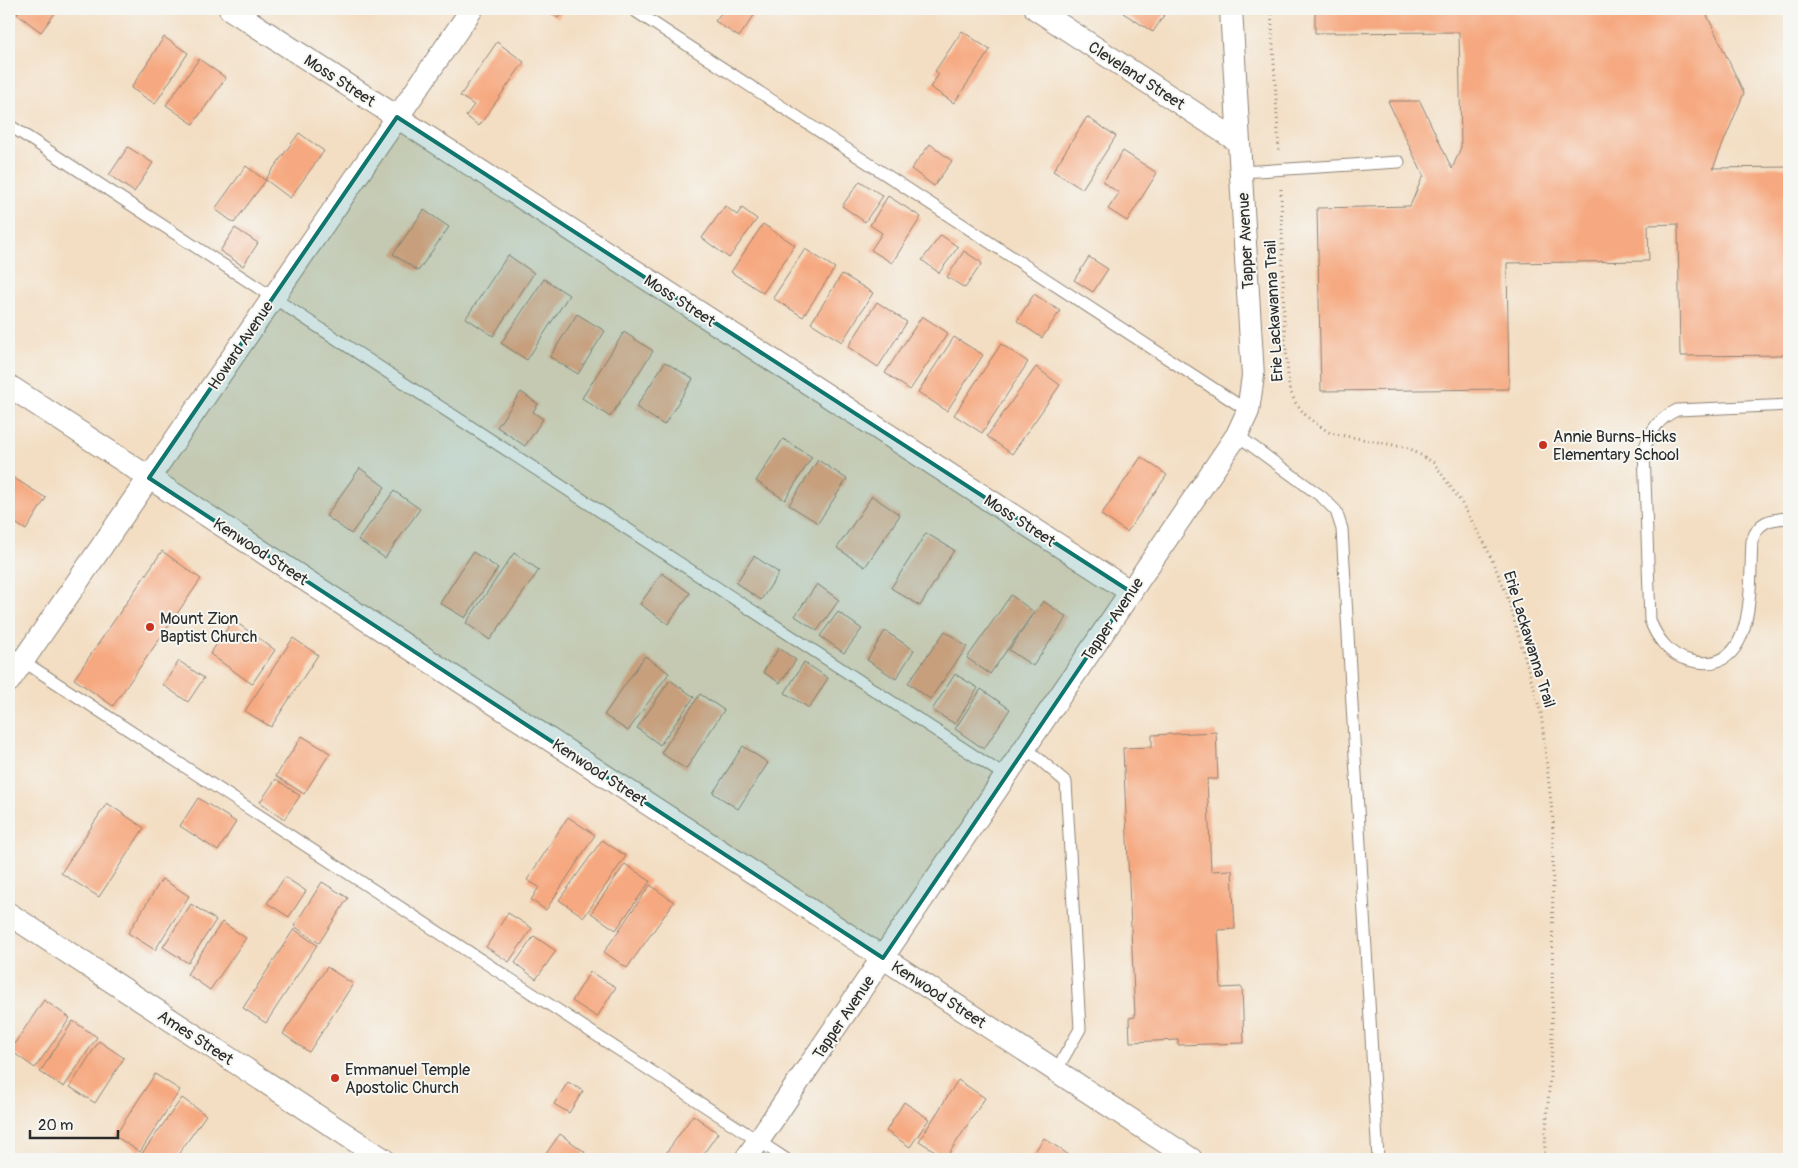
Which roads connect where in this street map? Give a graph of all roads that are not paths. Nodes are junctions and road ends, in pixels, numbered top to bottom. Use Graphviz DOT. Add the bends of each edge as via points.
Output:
graph roads {
  1 [pos="230,9"];
  2 [pos="472,9"];
  3 [pos="632,9"];
  4 [pos="1036,9"];
  5 [pos="1231,9"];
  6 [pos="397,117"];
  7 [pos="9,125"];
  8 [pos="1239,142"];
  9 [pos="1399,162"];
  10 [pos="1241,172"];
  11 [pos="272,298"];
  12 [pos="9,386"];
  13 [pos="1789,405"];
  14 [pos="1248,411"];
  15 [pos="1237,435"];
  16 [pos="149,478"];
  17 [pos="1789,518"];
  18 [pos="1131,592"];
  19 [pos="16,657"];
  20 [pos="9,681"];
  21 [pos="1026,748"];
  22 [pos="1007,777"];
  23 [pos="9,914"];
  24 [pos="883,958"];
  25 [pos="1056,1071"];
  26 [pos="752,1150"];
  27 [pos="383,1159"];
  28 [pos="786,1159"];
  29 [pos="1191,1159"];
  30 [pos="1378,1159"];
  1 -- 6 [label="street, Moss Street"];
  2 -- 6 [label="street, Howard Avenue"];
  3 -- 14 [label="lane"];
  4 -- 8 [label="street, Cleveland Street"];
  5 -- 8 [label="street, Tapper Avenue"];
  6 -- 11 [label="street, Howard Avenue"];
  6 -- 18 [label="street, Moss Street"];
  7 -- 11 [label="lane"];
  8 -- 10 [label="street, Tapper Avenue"];
  9 -- 10 [label="lane"];
  10 -- 14 [label="street, Tapper Avenue" via="1253,376"];
  11 -- 16 [label="street, Howard Avenue"];
  11 -- 22 [label="lane"];
  12 -- 16 [label="street, Kenwood Street"];
  13 -- 17 [label="lane" via="1677,410 1665,415 1648,435 1644,450 1650,620 1654,631 1671,651 1684,659 1710,664 1723,660 1733,651 1746,627 1755,532 1769,520"];
  14 -- 15 [label="street, Tapper Avenue"];
  15 -- 18 [label="street, Tapper Avenue"];
  15 -- 30 [label="lane" via="1322,497 1336,511 1342,529"];
  16 -- 19 [label="street, Howard Avenue"];
  16 -- 24 [label="street, Kenwood Street"];
  18 -- 21 [label="street, Tapper Avenue"];
  19 -- 20 [label="street, Howard Avenue"];
  19 -- 26 [label="lane"];
  21 -- 22 [label="street, Tapper Avenue"];
  21 -- 25 [label="lane" via="1066,782 1080,1030"];
  22 -- 24 [label="street, Tapper Avenue"];
  23 -- 27 [label="street, Ames Street"];
  24 -- 25 [label="street, Kenwood Street"];
  24 -- 26 [label="street, Tapper Avenue"];
  25 -- 29 [label="street, Kenwood Street"];
  26 -- 28 [label="lane"];
}
